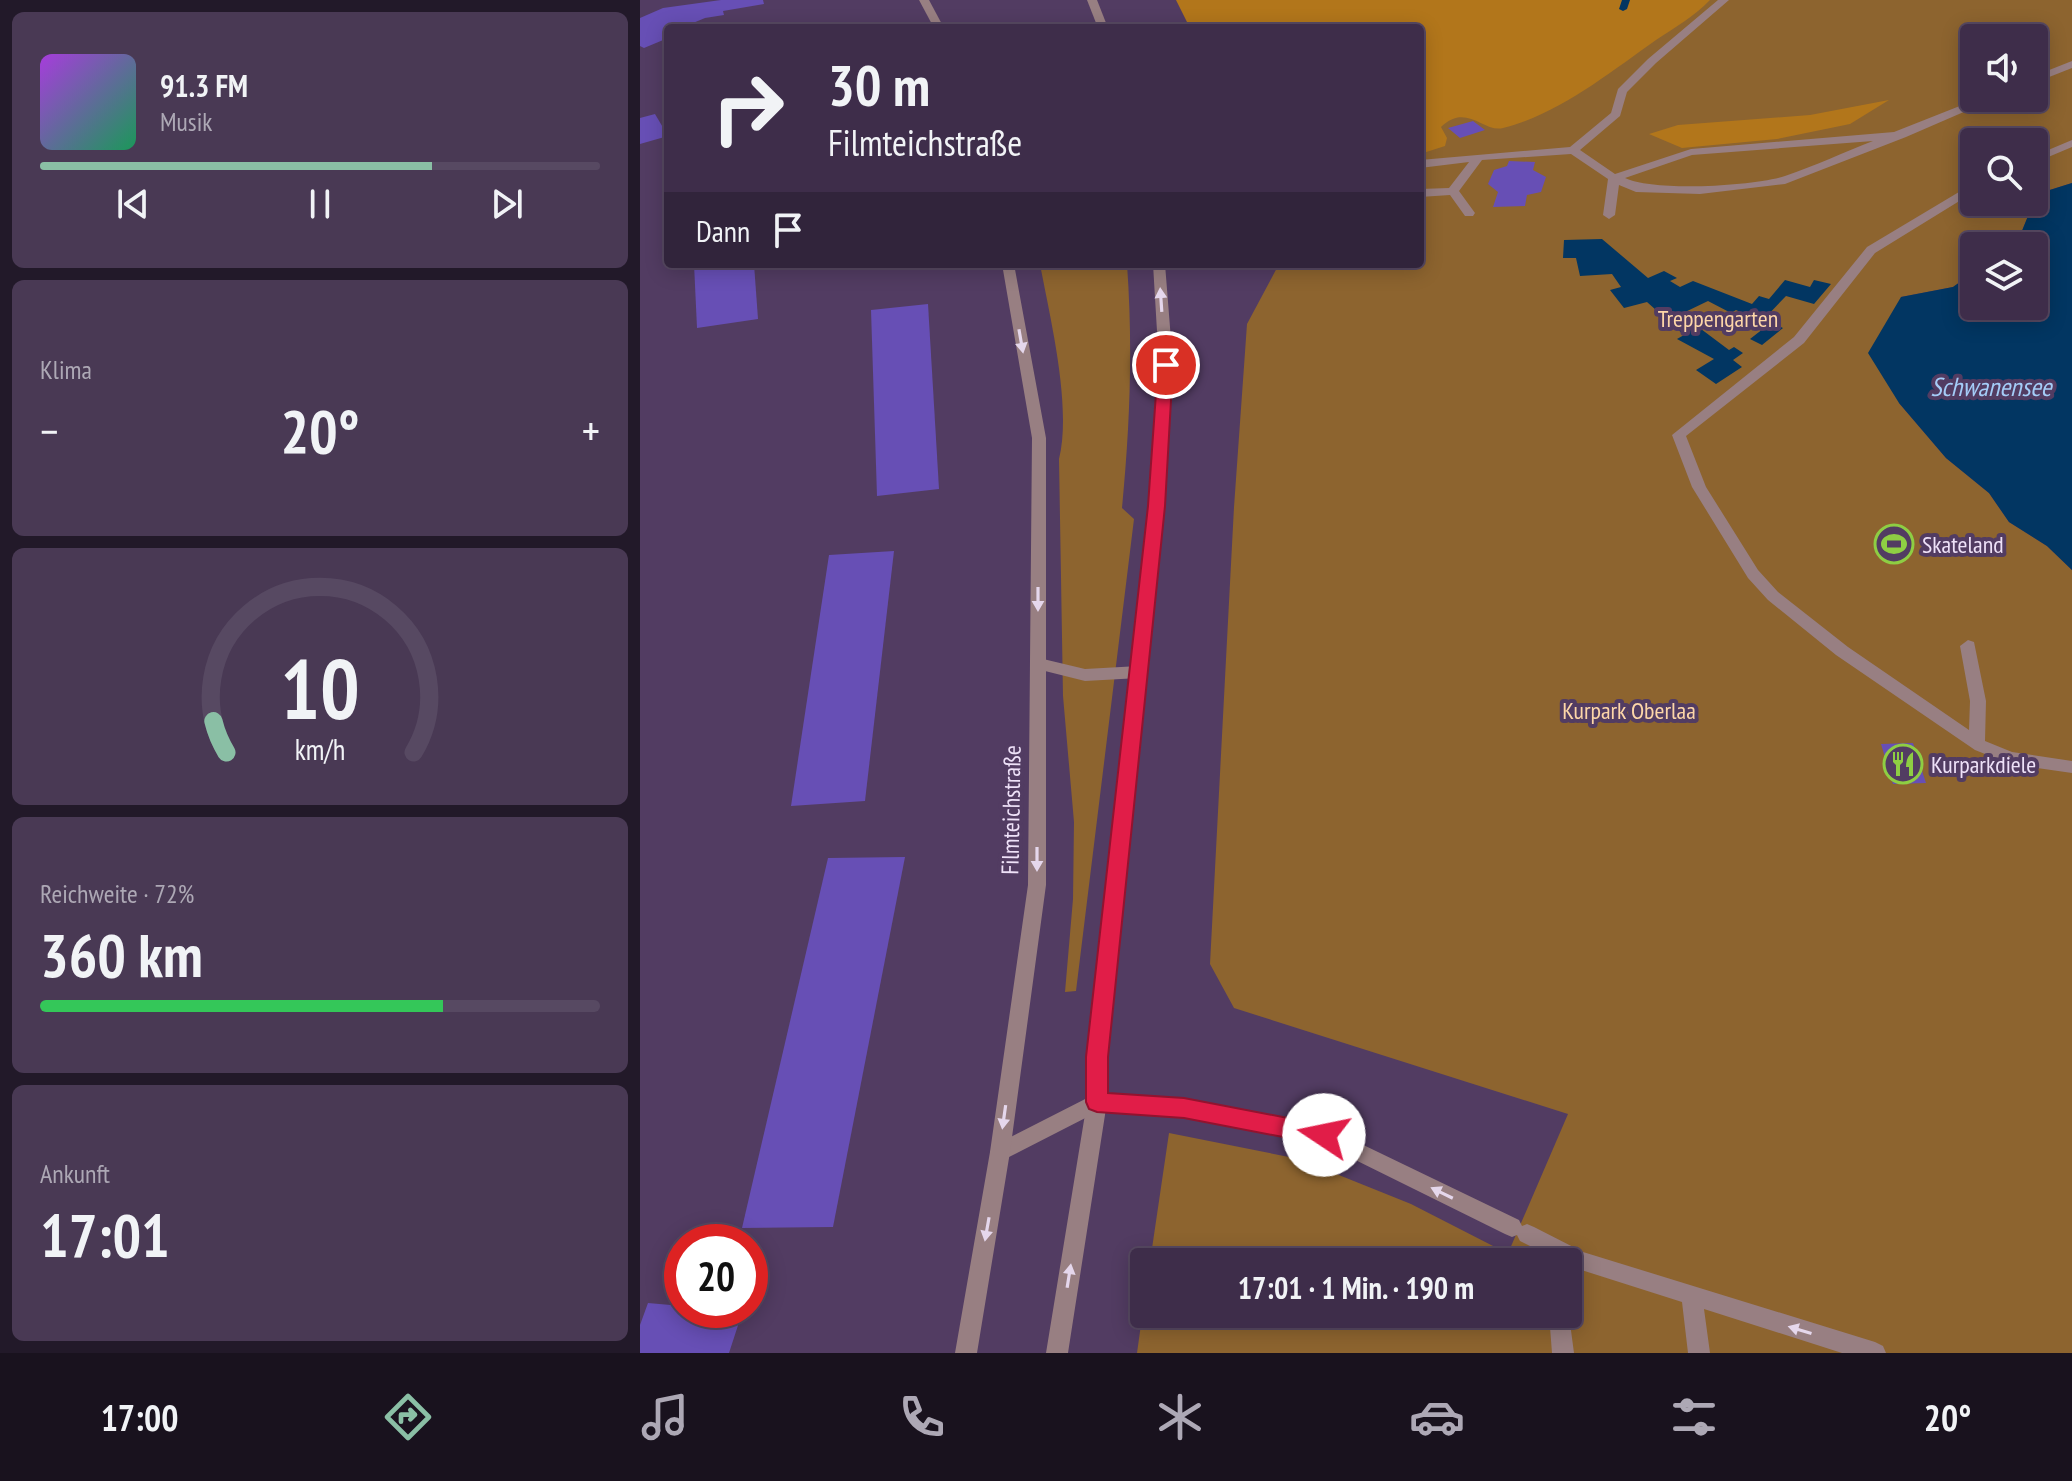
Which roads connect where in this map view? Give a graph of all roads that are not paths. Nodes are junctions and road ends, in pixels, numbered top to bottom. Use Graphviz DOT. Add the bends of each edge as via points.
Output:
graph roads {
  1 [pos="924,0"];
  2 [pos="1092,0"];
  3 [pos="1724,0"];
  4 [pos="937,24"];
  5 [pos="1101,24"];
  6 [pos="2072,64"];
  7 [pos="2048,74"];
  8 [pos="1960,111"];
  9 [pos="1902,135"];
  10 [pos="2072,143"];
  11 [pos="1573,150"];
  12 [pos="2048,154"];
  13 [pos="1478,157"];
  14 [pos="1424,164"];
  15 [pos="1614,178"];
  16 [pos="1453,191"];
  17 [pos="1424,193"];
  18 [pos="1960,196"];
  19 [pos="1469,213"];
  20 [pos="1609,215"];
  21 [pos="1009,268"];
  22 [pos="1159,268"];
  23 [pos="1968,646"];
  24 [pos="1039,664"];
  25 [pos="1139,672"];
  26 [pos="1977,743"];
  27 [pos="2072,767"];
  28 [pos="1097,1102"];
  29 [pos="1000,1152"];
  30 [pos="1546,1248"];
  31 [pos="1582,1261"];
  32 [pos="1692,1297"];
  33 [pos="1561,1328"];
  34 [pos="1843,1348"];
  35 [pos="966,1353"];
  36 [pos="1057,1353"];
  37 [pos="1563,1353"];
  38 [pos="1699,1353"];
  39 [pos="1875,1353"];
  1 -- 4 [label="street"];
  2 -- 5 [label="street"];
  3 -- 11 [label="street" via="1652,61 1622,91 1616,114"];
  6 -- 7 [label="street"];
  8 -- 9 [label="street"];
  9 -- 15 [label="street" via="1691,152"];
  9 -- 15 [label="street" via="1785,180 1700,190 1636,188"];
  10 -- 12 [label="street"];
  11 -- 13 [label="street"];
  11 -- 15 [label="street"];
  13 -- 14 [label="street"];
  13 -- 16 [label="street"];
  15 -- 20 [label="street"];
  16 -- 17 [label="street"];
  16 -- 19 [label="street"];
  18 -- 26 [label="street" via="1871,250 1799,340 1679,435 1699,487 1753,574 1773,596 1842,651"];
  21 -- 24 [label="street, Filmteichstraße, one-way" via="1039,438"];
  25 -- 22 [label="street, one-way" via="1166,365"];
  23 -- 26 [label="street" via="1978,701"];
  24 -- 25 [label="street" via="1085,675"];
  24 -- 29 [label="street, Filmteichstraße, one-way" via="1037,885"];
  25 -- 28 [label="street" via="1097,1057"];
  26 -- 27 [label="street" via="2010,758"];
  28 -- 29 [label="street"];
  30 -- 28 [label="street, one-way" via="1520,1230 1324,1135 1184,1108"];
  36 -- 28 [label="street, one-way"];
  29 -- 35 [label="street, Filmteichstraße, one-way"];
  31 -- 32 [label="street"];
  34 -- 32 [label="street, one-way"];
  32 -- 38 [label="street"];
  33 -- 37 [label="street"];
  34 -- 39 [label="street"];
}
